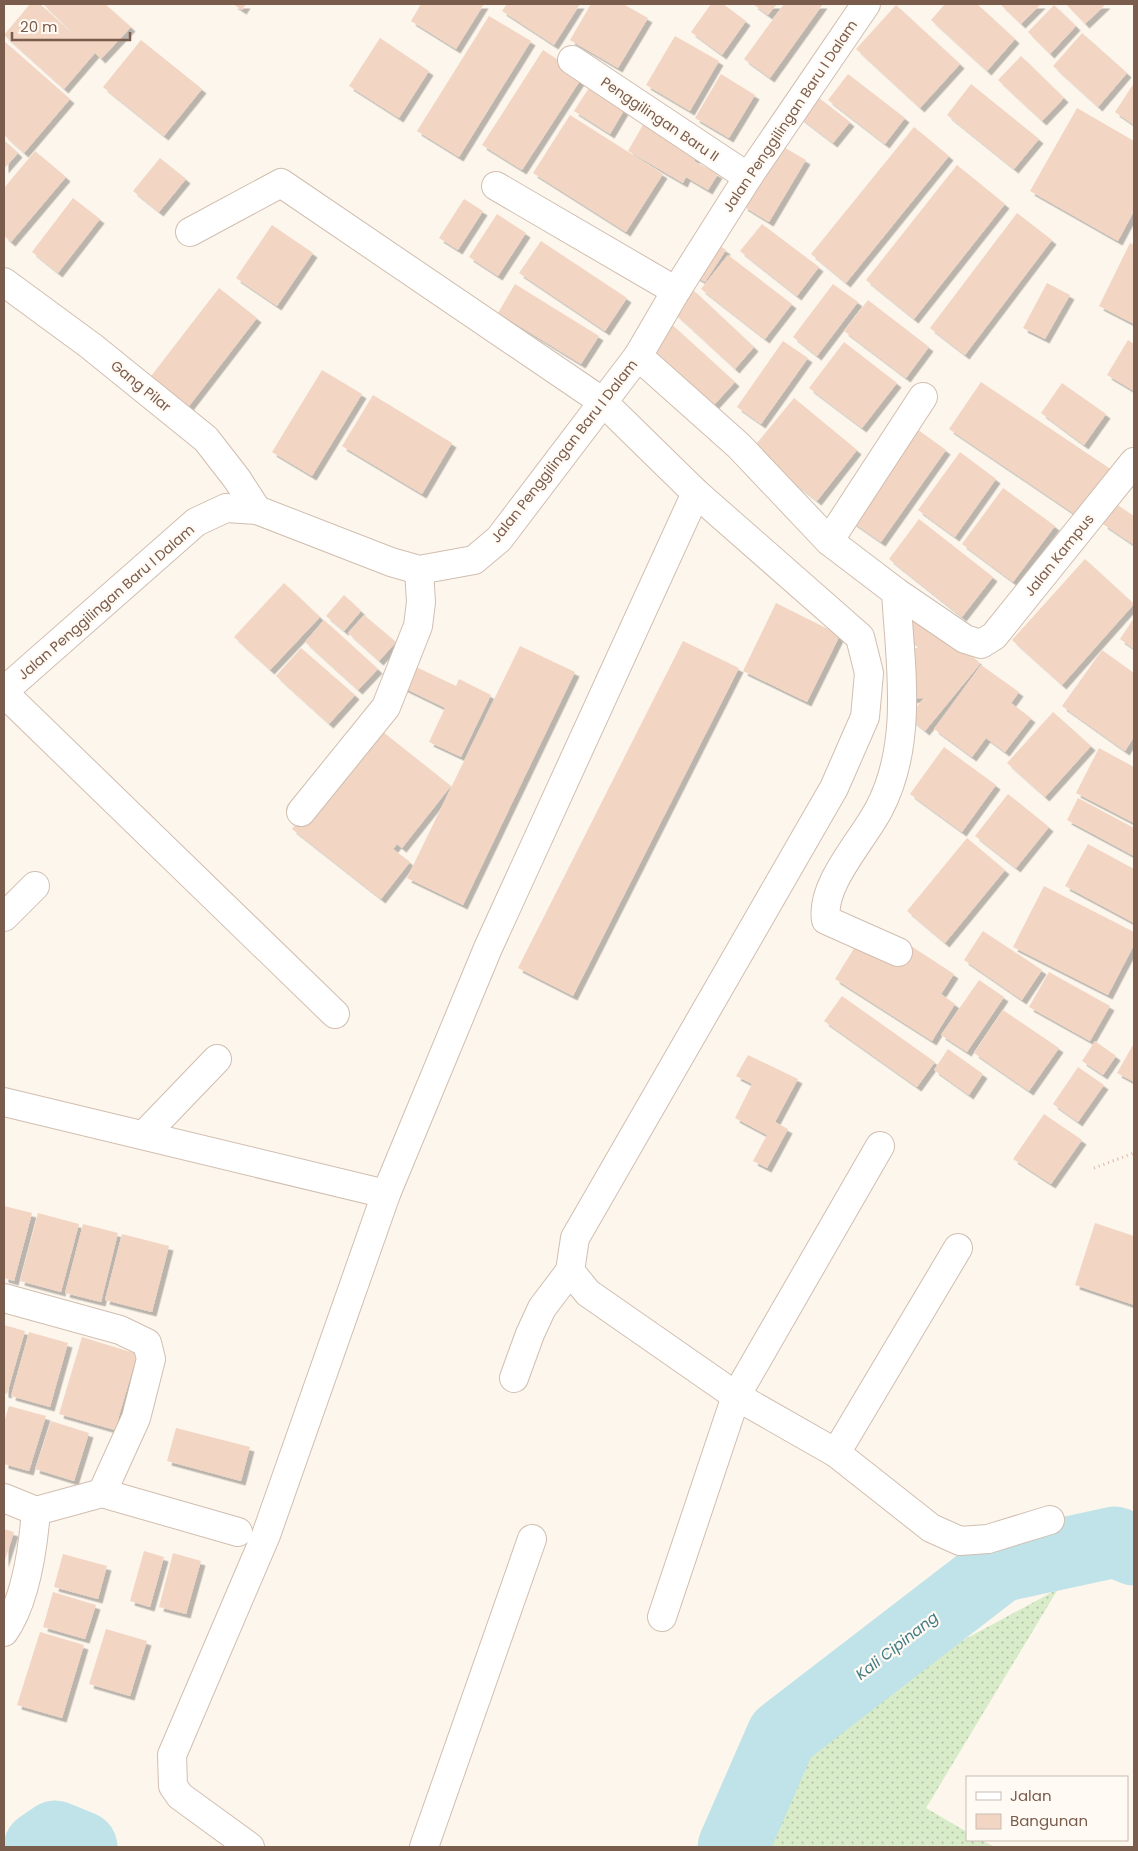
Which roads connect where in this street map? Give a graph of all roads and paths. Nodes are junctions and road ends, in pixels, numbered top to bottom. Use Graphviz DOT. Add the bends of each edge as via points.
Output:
graph roads {
  1 [pos="866,4"];
  2 [pos="572,60"];
  3 [pos="748,177"];
  4 [pos="496,186"];
  5 [pos="190,232"];
  6 [pos="4,282"];
  7 [pos="676,291"];
  8 [pos="638,356"];
  9 [pos="923,397"];
  10 [pos="603,402"];
  11 [pos="1134,462"];
  12 [pos="696,493"];
  13 [pos="257,510"];
  14 [pos="829,542"];
  15 [pos="419,570"];
  16 [pos="896,592"];
  17 [pos="4,692"];
  18 [pos="301,812"];
  19 [pos="35,886"];
  20 [pos="4,917"];
  21 [pos="898,952"];
  22 [pos="335,1014"];
  23 [pos="217,1060"];
  24 [pos="4,1102"];
  25 [pos="144,1135"];
  26 [pos="880,1146"];
  27 [pos="1134,1153"];
  28 [pos="1094,1168"];
  29 [pos="386,1194"];
  30 [pos="958,1248"];
  31 [pos="570,1271"];
  32 [pos="4,1298"];
  33 [pos="514,1378"];
  34 [pos="736,1396"];
  35 [pos="836,1453"];
  36 [pos="102,1493"];
  37 [pos="4,1498"];
  38 [pos="36,1510"];
  39 [pos="1050,1520"];
  40 [pos="238,1532"];
  41 [pos="532,1539"];
  42 [pos="662,1617"];
  43 [pos="4,1632"];
  44 [pos="250,1847"];
  45 [pos="424,1847"];
  1 -- 3 [label="street, Jalan Penggilingan Baru I Dalam"];
  2 -- 3 [label="street, Penggilingan Baru II"];
  3 -- 7 [label="street, Jalan Penggilingan Baru I Dalam"];
  4 -- 7 [label="street"];
  5 -- 10 [label="street" via="282,183"];
  6 -- 13 [label="street, Gang Pilar" via="91,346 206,439"];
  7 -- 8 [label="street, Jalan Penggilingan Baru I Dalam"];
  8 -- 10 [label="street, Jalan Penggilingan Baru I Dalam"];
  8 -- 14 [label="street" via="739,446"];
  9 -- 14 [label="street"];
  10 -- 12 [label="street"];
  10 -- 15 [label="street, Jalan Penggilingan Baru I Dalam" via="498,539 474,560"];
  11 -- 16 [label="street, Jalan Kampus" via="994,636 981,644 966,639"];
  12 -- 29 [label="street" via="488,948"];
  12 -- 31 [label="street" via="860,637 869,674 865,717 834,788 575,1238"];
  13 -- 15 [label="street, Jalan Penggilingan Baru I Dalam"];
  13 -- 17 [label="street, Jalan Penggilingan Baru I Dalam" via="226,508 196,522"];
  14 -- 16 [label="street"];
  15 -- 18 [label="street" via="421,602 418,626 386,707"];
  16 -- 21 [label="street" via="902,731 896,766 880,808 832,885 824,911 826,920"];
  17 -- 22 [label="street"];
  19 -- 20 [label="street"];
  23 -- 25 [label="street"];
  24 -- 25 [label="street"];
  25 -- 29 [label="street"];
  26 -- 34 [label="street"];
  27 -- 28 [label="path"];
  29 -- 44 [label="street" via="266,1535 172,1755 173,1786 180,1796"];
  30 -- 35 [label="street"];
  31 -- 33 [label="street" via="542,1308"];
  31 -- 34 [label="street" via="588,1293"];
  32 -- 36 [label="street" via="120,1330 147,1343 151,1359 136,1418"];
  34 -- 35 [label="street"];
  34 -- 42 [label="street"];
  35 -- 39 [label="street" via="931,1528 960,1541 988,1539"];
  36 -- 38 [label="street"];
  36 -- 40 [label="street"];
  37 -- 38 [label="street"];
  38 -- 43 [label="street" via="32,1557 11,1622"];
  41 -- 45 [label="street"];
}
